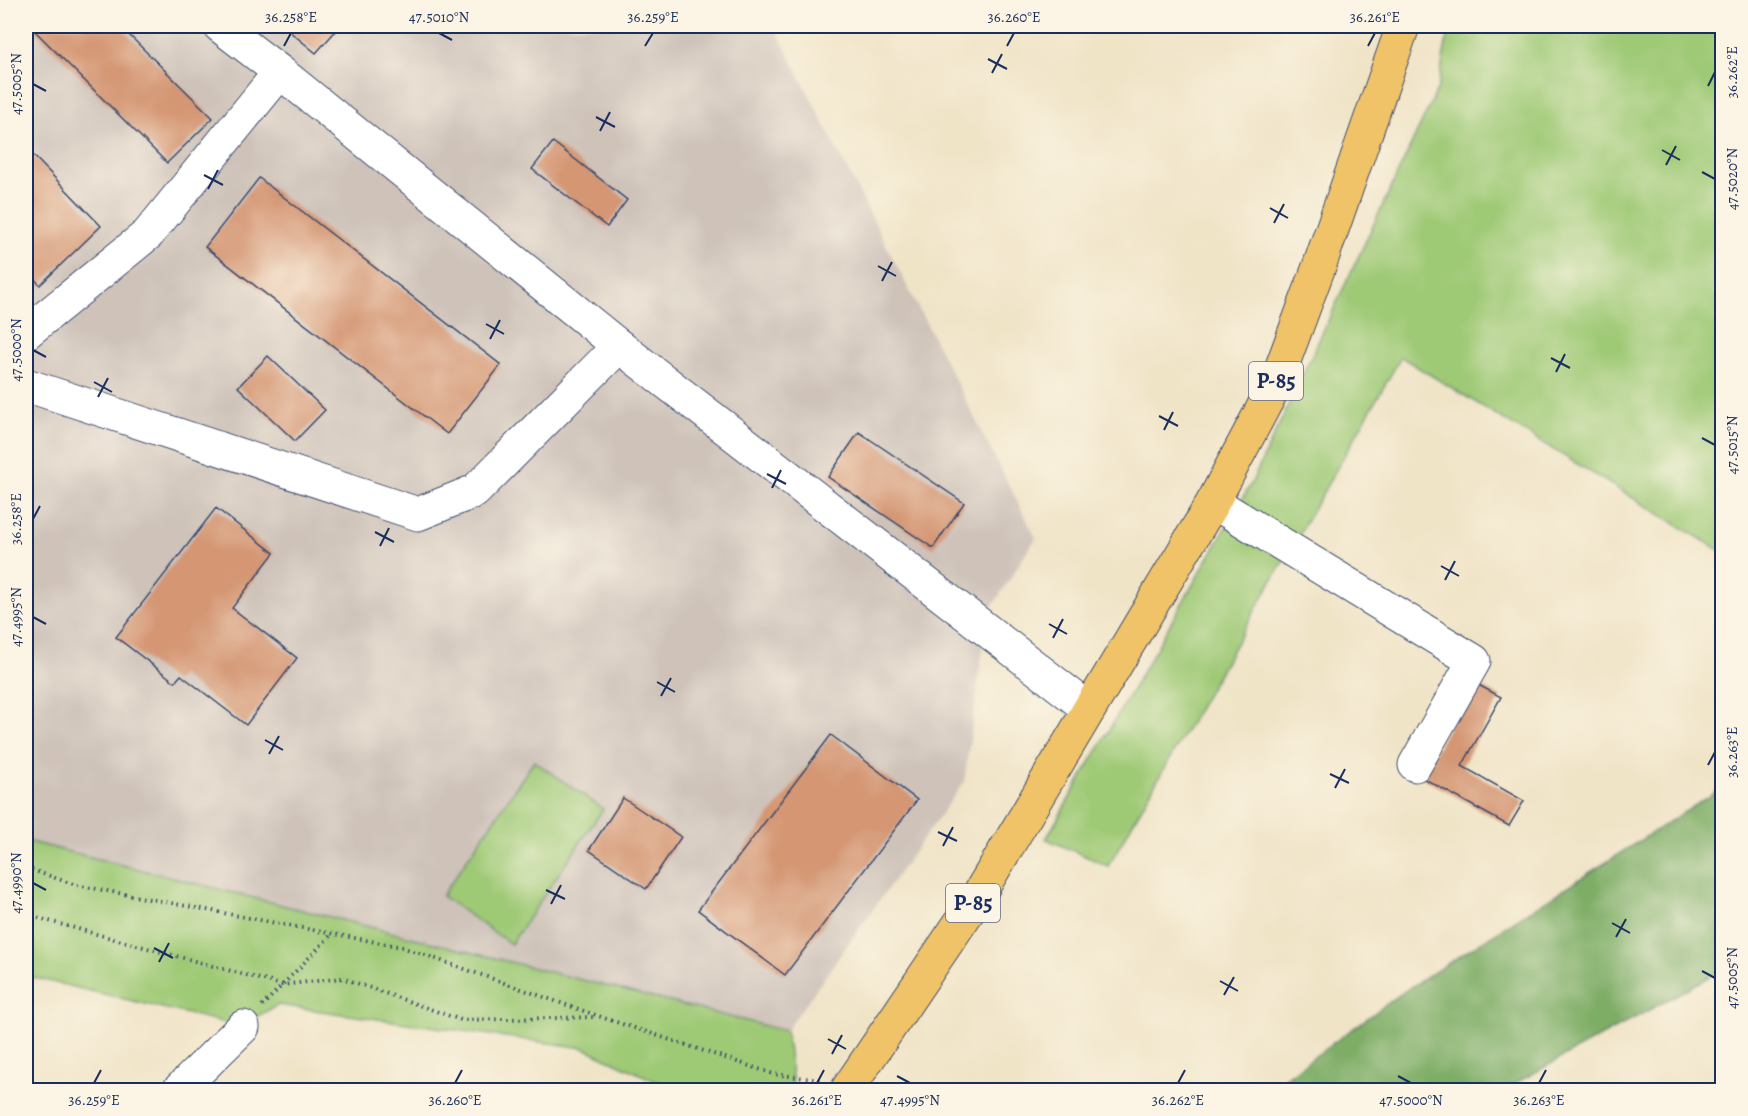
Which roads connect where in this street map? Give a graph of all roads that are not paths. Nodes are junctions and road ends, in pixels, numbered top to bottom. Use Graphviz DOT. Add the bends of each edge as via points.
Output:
graph roads {
  1 [pos="220,26"];
  2 [pos="1403,26"];
  3 [pos="280,72"];
  4 [pos="26,333"];
  5 [pos="619,346"];
  6 [pos="26,385"];
  7 [pos="1213,502"];
  8 [pos="1089,709"];
  9 [pos="1415,765"];
  10 [pos="243,1027"];
  11 [pos="850,1087"];
  12 [pos="179,1090"];
  1 -- 3 [label="street"];
  2 -- 7 [label="main road, Р-85" via="1275,385"];
  3 -- 4 [label="street" via="148,234"];
  3 -- 5 [label="street"];
  5 -- 6 [label="street" via="475,491 418,513"];
  5 -- 8 [label="street"];
  7 -- 8 [label="main road, Р-85"];
  7 -- 9 [label="street" via="1474,661"];
  8 -- 11 [label="main road, Р-85" via="973,904"];
  10 -- 12 [label="street"];
}
